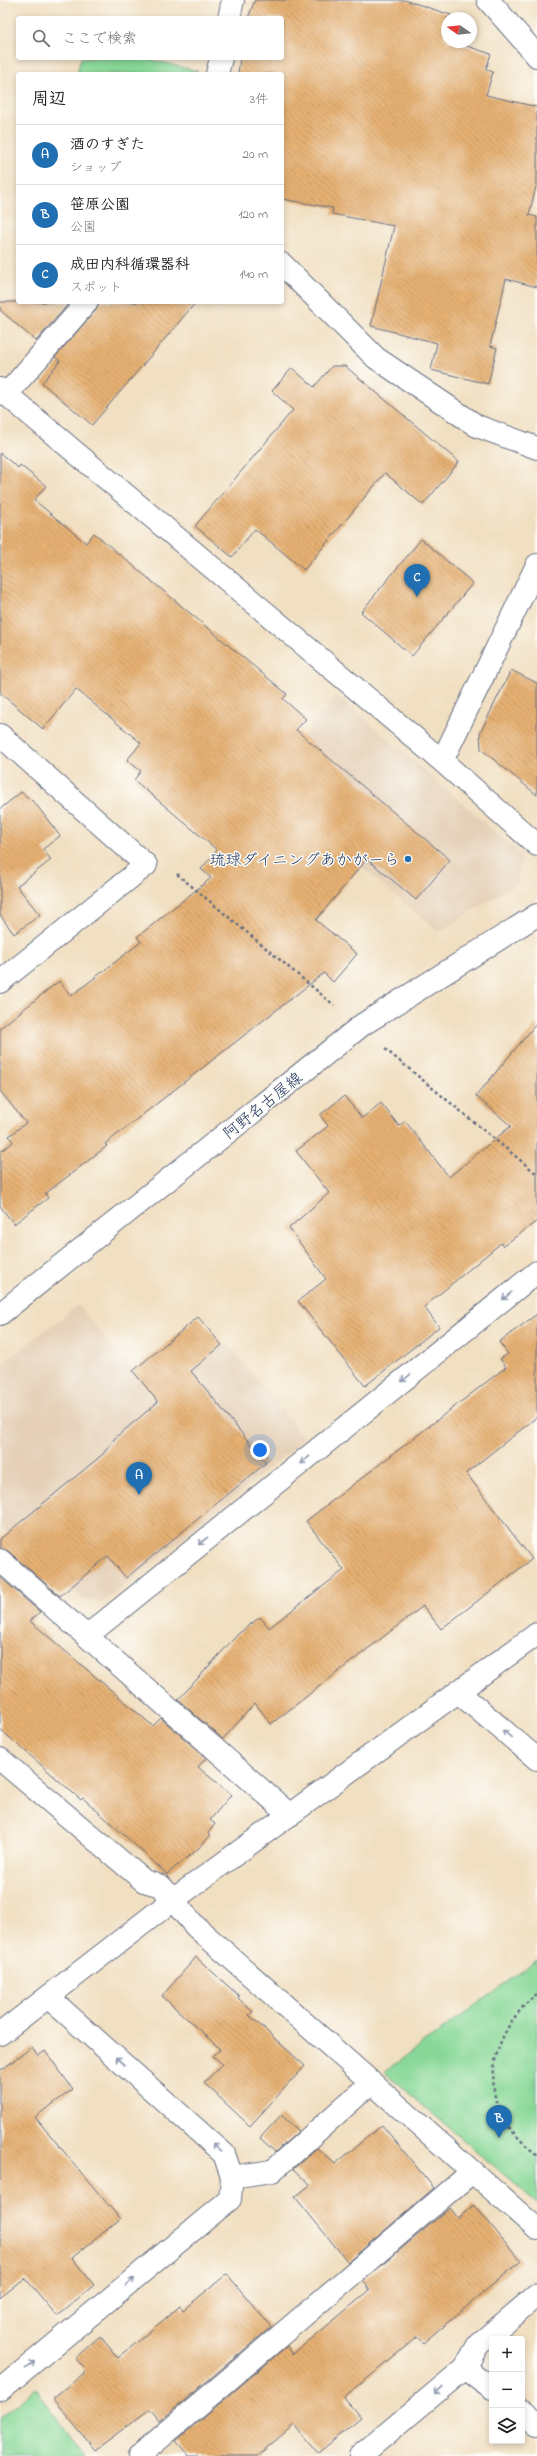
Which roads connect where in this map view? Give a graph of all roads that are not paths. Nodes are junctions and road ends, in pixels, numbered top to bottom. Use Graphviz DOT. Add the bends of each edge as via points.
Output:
graph roads {
  1 [pos="233,0"];
  2 [pos="488,0"];
  3 [pos="229,16"];
  4 [pos="537,56"];
  5 [pos="220,60"];
  6 [pos="218,72"];
  7 [pos="284,266"];
  8 [pos="85,304"];
  9 [pos="3,392"];
  10 [pos="537,448"];
  11 [pos="537,564"];
  12 [pos="0,735"];
  13 [pos="442,761"];
  14 [pos="537,845"];
  15 [pos="537,915"];
  16 [pos="0,982"];
  17 [pos="537,1272"];
  18 [pos="0,1314"];
  19 [pos="0,1560"];
  20 [pos="537,1634"];
  21 [pos="88,1635"];
  22 [pos="458,1692"];
  23 [pos="0,1759"];
  24 [pos="537,1759"];
  25 [pos="290,1815"];
  26 [pos="173,1900"];
  27 [pos="48,1997"];
  28 [pos="0,2034"];
  29 [pos="371,2083"];
  30 [pos="472,2172"];
  31 [pos="232,2177"];
  32 [pos="537,2229"];
  33 [pos="537,2295"];
  34 [pos="465,2368"];
  35 [pos="489,2386"];
  36 [pos="0,2390"];
  37 [pos="525,2414"];
  38 [pos="537,2424"];
  39 [pos="139,2456"];
  40 [pos="360,2456"];
  1 -- 3 [label="street"];
  2 -- 4 [label="street"];
  5 -- 6 [label="street"];
  7 -- 10 [label="street" via="376,358 476,426"];
  8 -- 9 [label="street"];
  9 -- 13 [label="street"];
  11 -- 13 [label="street"];
  12 -- 16 [label="street" via="146,865"];
  13 -- 14 [label="street"];
  15 -- 18 [label="street, 阿野名古屋線" via="362,1025"];
  17 -- 21 [label="street, one-way"];
  19 -- 21 [label="street"];
  20 -- 22 [label="street"];
  21 -- 25 [label="street"];
  24 -- 22 [label="street, one-way"];
  22 -- 25 [label="street"];
  23 -- 26 [label="street" via="144,1881 161,1886"];
  25 -- 26 [label="street"];
  26 -- 27 [label="street"];
  26 -- 29 [label="street" via="195,1926"];
  27 -- 28 [label="street"];
  31 -- 27 [label="street, one-way" via="224,2154"];
  29 -- 30 [label="street"];
  29 -- 31 [label="street" via="272,2171"];
  30 -- 32 [label="street"];
  30 -- 39 [label="street"];
  36 -- 31 [label="street, one-way" via="230,2199"];
  33 -- 34 [label="street" via="478,2345"];
  34 -- 35 [label="street"];
  34 -- 40 [label="street, one-way"];
  37 -- 38 [label="street"];
}
